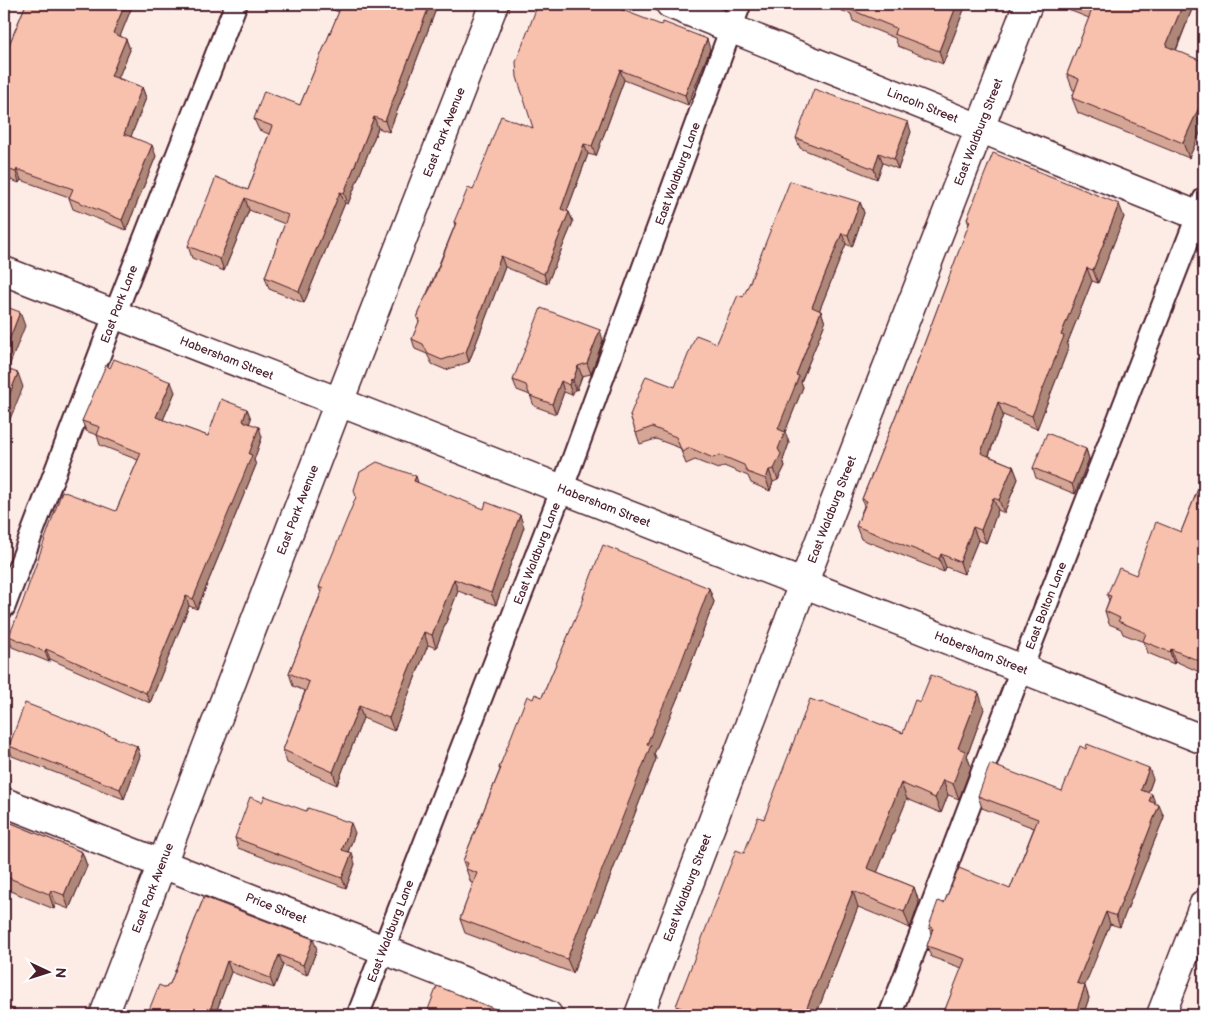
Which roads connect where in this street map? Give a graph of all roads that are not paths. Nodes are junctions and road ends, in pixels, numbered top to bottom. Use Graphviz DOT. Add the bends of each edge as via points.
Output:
graph roads {
  1 [pos="236,4"];
  2 [pos="494,4"];
  3 [pos="670,4"];
  4 [pos="1028,4"];
  5 [pos="736,16"];
  6 [pos="980,129"];
  7 [pos="1202,211"];
  8 [pos="4,271"];
  9 [pos="115,314"];
  10 [pos="339,402"];
  11 [pos="562,490"];
  12 [pos="803,584"];
  13 [pos="4,607"];
  14 [pos="1021,670"];
  15 [pos="1204,740"];
  16 [pos="4,802"];
  17 [pos="163,865"];
  18 [pos="1204,904"];
  19 [pos="384,948"];
  20 [pos="104,1015"];
  21 [pos="358,1015"];
  22 [pos="548,1015"];
  23 [pos="639,1015"];
  24 [pos="890,1015"];
  25 [pos="1160,1015"];
  1 -- 9 [label="lane, East Park Lane"];
  2 -- 10 [label="street, East Park Avenue"];
  3 -- 5 [label="street, Lincoln Street"];
  4 -- 6 [label="street, East Waldburg Street"];
  5 -- 6 [label="street, Lincoln Street"];
  5 -- 11 [label="lane, East Waldburg Lane"];
  6 -- 7 [label="street, Lincoln Street"];
  6 -- 12 [label="street, East Waldburg Street"];
  7 -- 14 [label="lane, East Bolton Lane"];
  8 -- 9 [label="street, Habersham Street"];
  9 -- 10 [label="street, Habersham Street"];
  9 -- 13 [label="lane, East Park Lane"];
  10 -- 11 [label="street, Habersham Street"];
  10 -- 17 [label="street, East Park Avenue"];
  11 -- 12 [label="street, Habersham Street"];
  11 -- 19 [label="lane, East Waldburg Lane"];
  12 -- 14 [label="street, Habersham Street"];
  12 -- 23 [label="street, East Waldburg Street"];
  14 -- 15 [label="street, Habersham Street"];
  14 -- 24 [label="lane, East Bolton Lane"];
  16 -- 17 [label="street, Price Street"];
  17 -- 19 [label="street, Price Street"];
  17 -- 20 [label="street, East Park Avenue"];
  18 -- 25 [label="street"];
  19 -- 21 [label="lane, East Waldburg Lane"];
  19 -- 22 [label="street, Price Street"];
}
